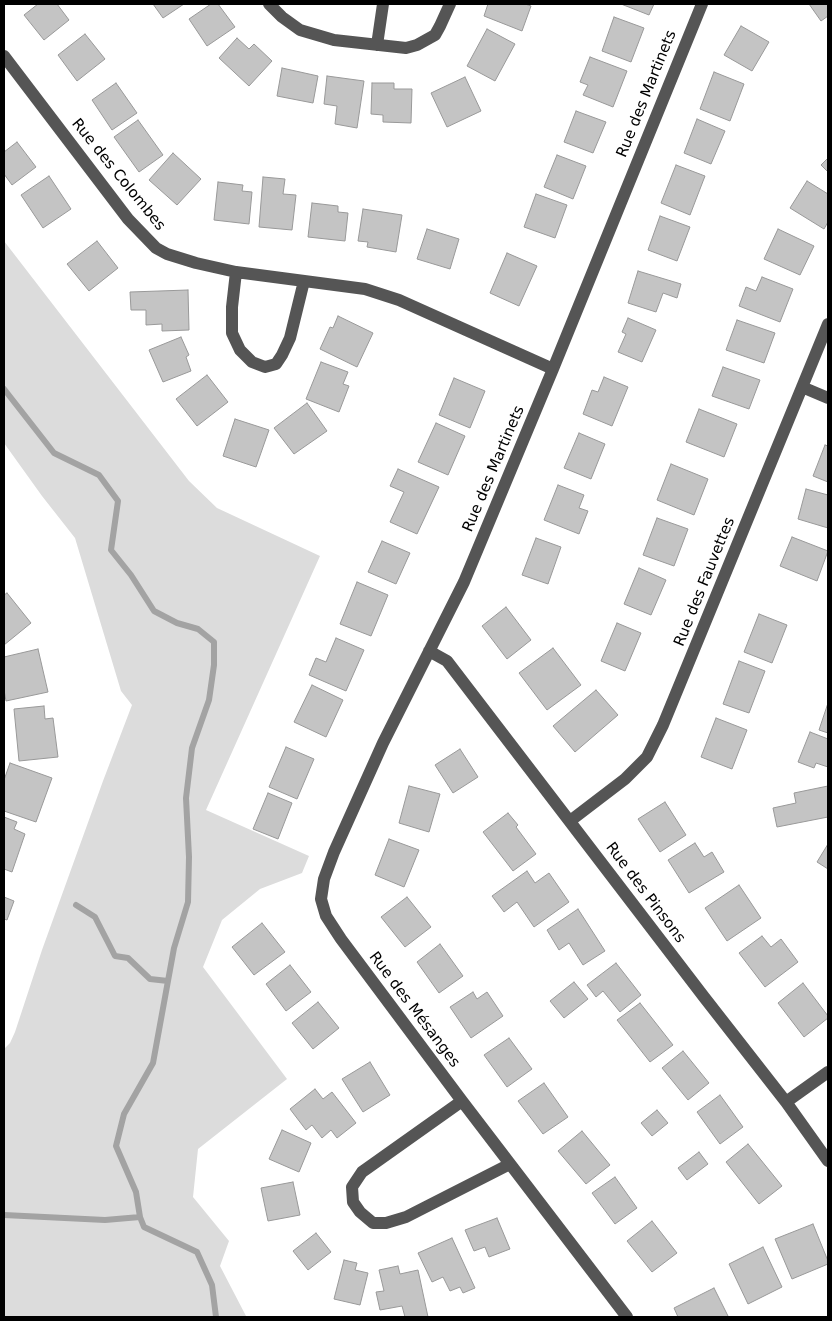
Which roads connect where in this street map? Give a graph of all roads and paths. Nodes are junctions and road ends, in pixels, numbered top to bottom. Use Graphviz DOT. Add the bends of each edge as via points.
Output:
graph roads {
  1 [pos="269,4"];
  2 [pos="383,4"];
  3 [pos="450,4"];
  4 [pos="702,4"];
  5 [pos="377,45"];
  6 [pos="4,56"];
  7 [pos="236,272"];
  8 [pos="304,281"];
  9 [pos="828,324"];
  10 [pos="553,370"];
  11 [pos="802,387"];
  12 [pos="828,398"];
  13 [pos="429,651"];
  14 [pos="570,821"];
  15 [pos="341,939"];
  16 [pos="828,1072"];
  17 [pos="462,1101"];
  18 [pos="786,1102"];
  19 [pos="828,1162"];
  20 [pos="510,1164"];
  21 [pos="627,1317"];
  1 -- 5 [label="street" via="300,30 334,40"];
  2 -- 5 [label="street"];
  3 -- 5 [label="street" via="440,26 425,42 406,48"];
  4 -- 10 [label="street, Rue des Martinets"];
  6 -- 7 [label="street, Rue des Colombes" via="128,219 156,248 196,263"];
  7 -- 8 [label="street, Rue des Colombes"];
  7 -- 8 [label="street" via="232,333 240,350 252,362 265,367 276,364 290,338"];
  8 -- 10 [label="street, Rue des Colombes" via="366,289 399,300"];
  9 -- 11 [label="street, Rue des Fauvettes"];
  10 -- 13 [label="street, Rue des Martinets" via="464,582"];
  11 -- 12 [label="street"];
  11 -- 14 [label="street, Rue des Fauvettes" via="647,756 625,779"];
  13 -- 14 [label="street, Rue des Pinsons" via="447,661"];
  13 -- 15 [label="street, Rue des Martinets" via="383,743 324,879 321,898 326,916"];
  14 -- 18 [label="street, Rue des Pinsons"];
  15 -- 17 [label="street, Rue des Mésanges"];
  16 -- 18 [label="street"];
  17 -- 20 [label="street, Rue des Mésanges"];
  17 -- 20 [label="street" via="362,1172 352,1187 353,1202 360,1212 373,1222 386,1223 406,1217"];
  18 -- 19 [label="street, Rue des Pinsons"];
  20 -- 21 [label="street, Rue des Mésanges"];
}
